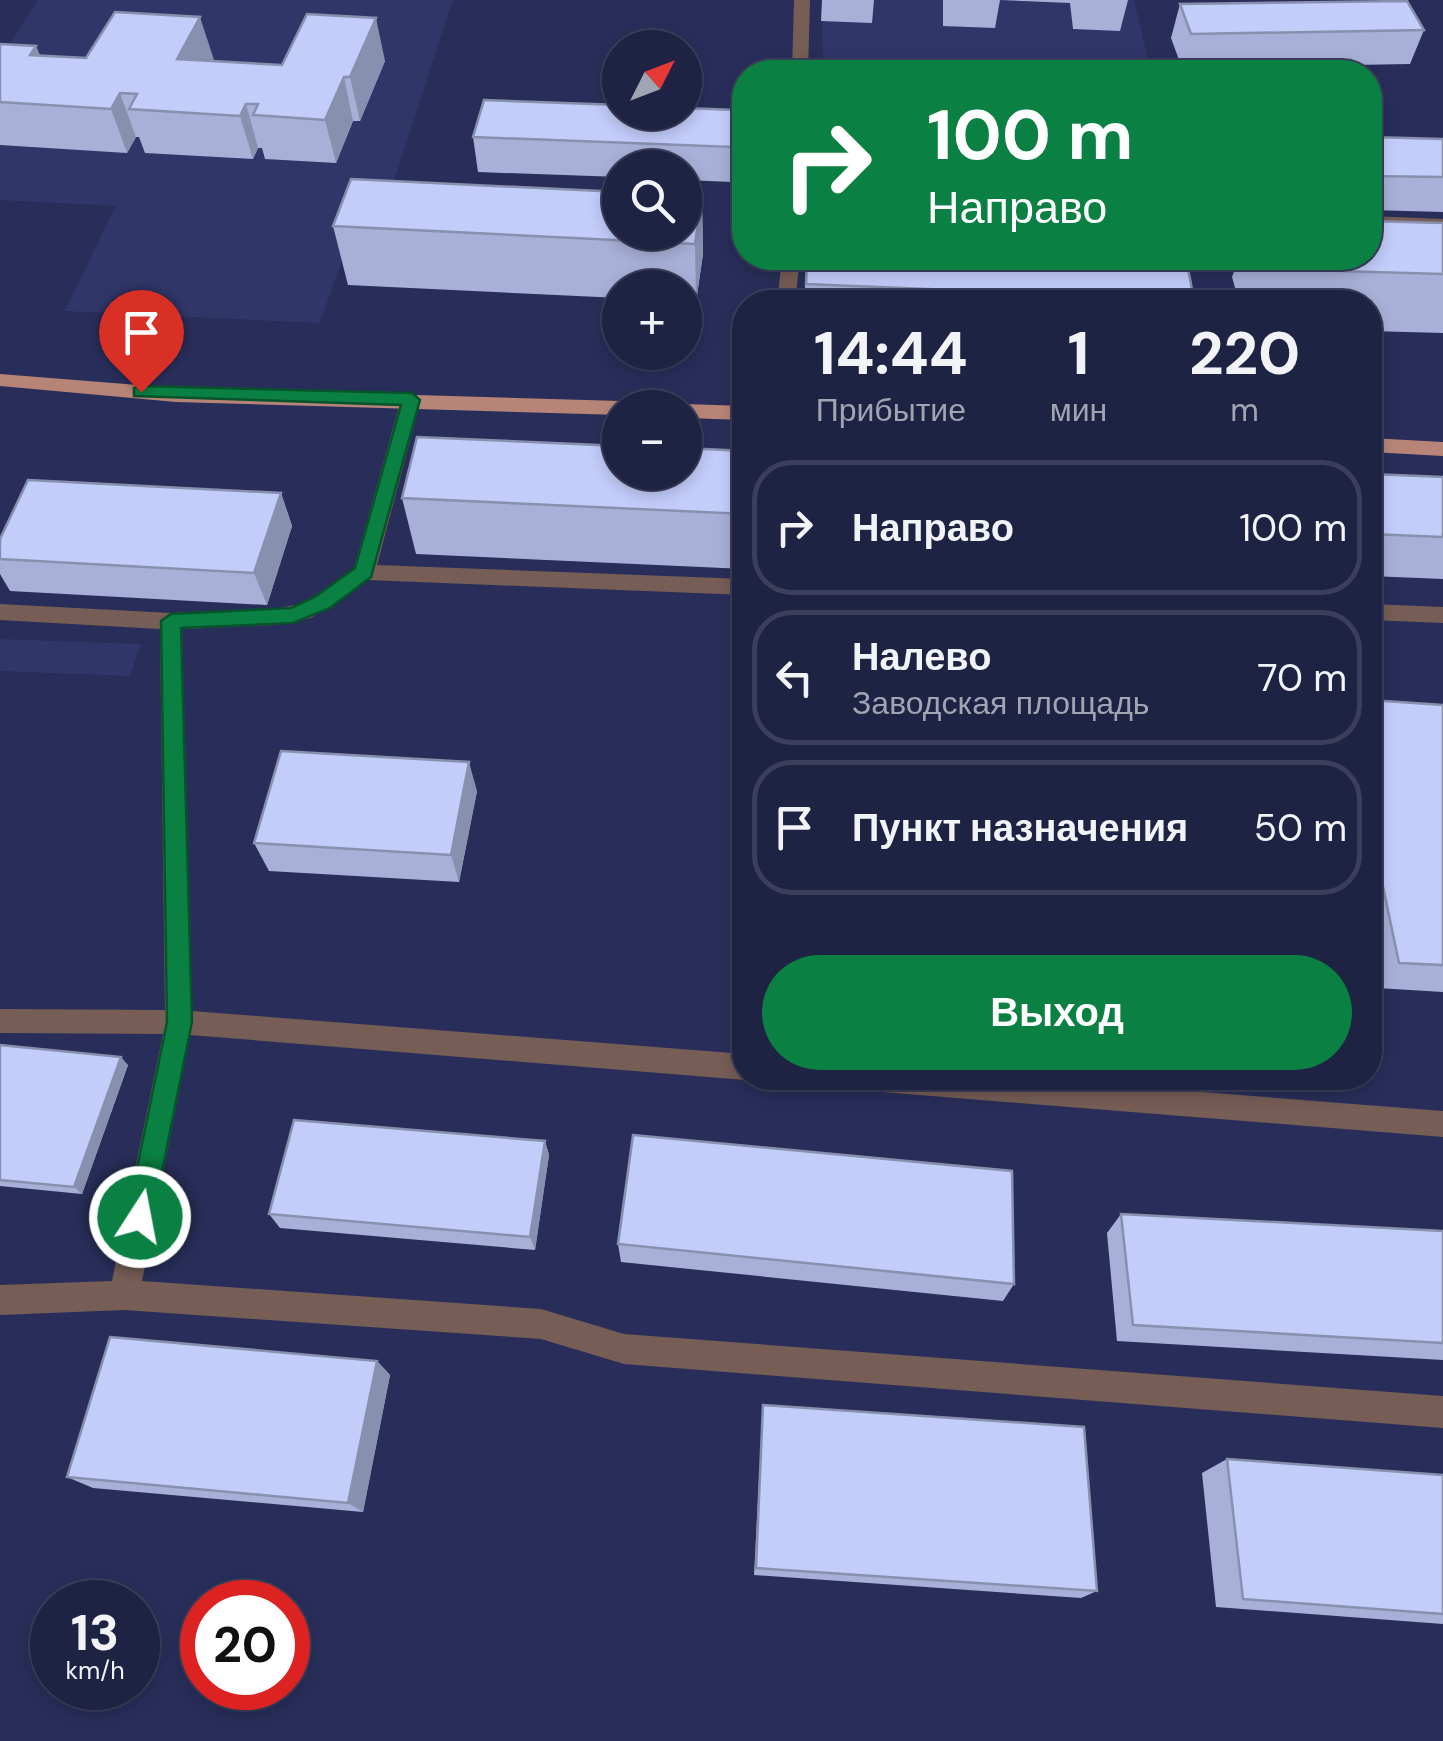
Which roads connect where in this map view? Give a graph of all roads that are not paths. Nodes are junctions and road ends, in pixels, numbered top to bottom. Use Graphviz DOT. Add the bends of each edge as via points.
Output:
graph roads {
  1 [pos="802,0"];
  2 [pos="800,60"];
  3 [pos="1382,221"];
  4 [pos="1443,224"];
  5 [pos="0,380"];
  6 [pos="412,400"];
  7 [pos="602,407"];
  8 [pos="702,411"];
  9 [pos="732,412"];
  10 [pos="1382,446"];
  11 [pos="1443,449"];
  12 [pos="364,572"];
  13 [pos="732,586"];
  14 [pos="0,612"];
  15 [pos="1382,612"];
  16 [pos="1443,614"];
  17 [pos="171,621"];
  18 [pos="0,1021"];
  19 [pos="180,1022"];
  20 [pos="732,1066"];
  21 [pos="1019,1090"];
  22 [pos="1443,1124"];
  23 [pos="124,1295"];
  24 [pos="0,1300"];
  25 [pos="1443,1412"];
  1 -- 2 [label="lane"];
  3 -- 4 [label="lane"];
  5 -- 6 [label="main road" via="176,395"];
  6 -- 7 [label="main road"];
  6 -- 12 [label="lane"];
  8 -- 9 [label="main road"];
  10 -- 11 [label="main road"];
  12 -- 13 [label="lane"];
  12 -- 17 [label="lane" via="293,615"];
  14 -- 17 [label="lane"];
  15 -- 16 [label="lane"];
  17 -- 19 [label="lane"];
  18 -- 19 [label="lane"];
  19 -- 20 [label="lane"];
  19 -- 23 [label="lane"];
  21 -- 22 [label="lane"];
  23 -- 24 [label="lane"];
  23 -- 25 [label="lane" via="541,1324 624,1349"];
}
